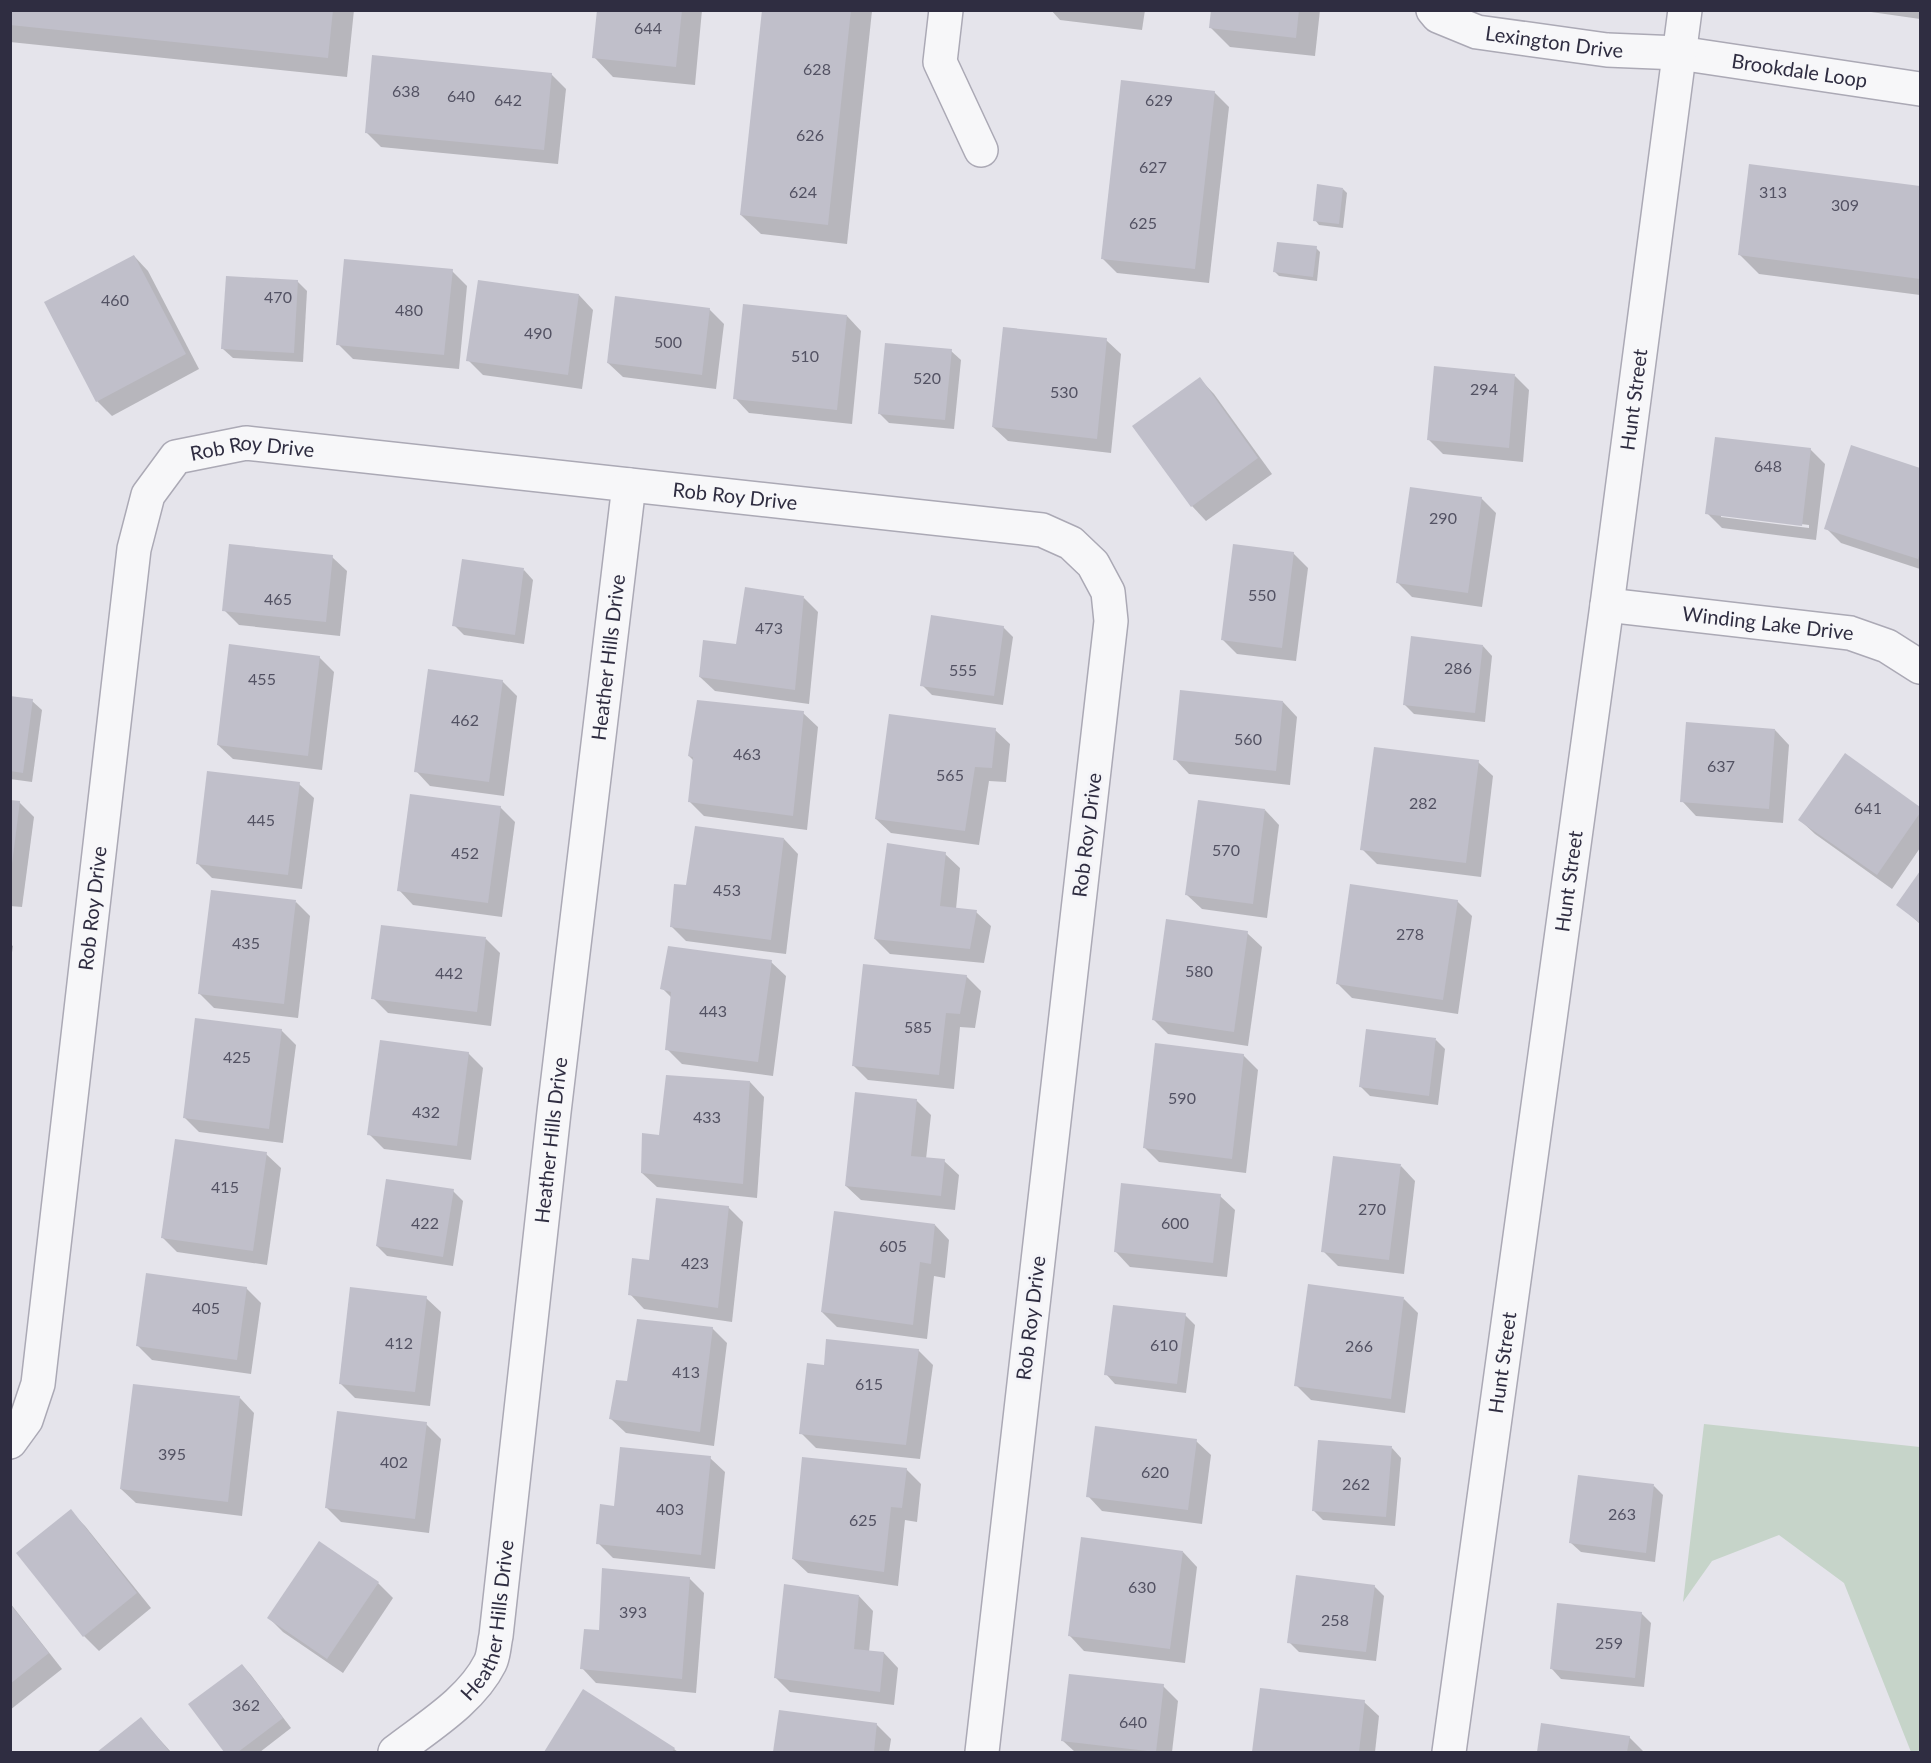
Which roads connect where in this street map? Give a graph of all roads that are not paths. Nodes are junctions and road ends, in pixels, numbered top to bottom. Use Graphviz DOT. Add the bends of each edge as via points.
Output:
graph roads {
  1 [pos="946,10"];
  2 [pos="1433,10"];
  3 [pos="1685,10"];
  4 [pos="1679,53"];
  5 [pos="1920,89"];
  6 [pos="981,150"];
  7 [pos="630,485"];
  8 [pos="1607,605"];
  9 [pos="1920,667"];
  10 [pos="10,1442"];
  11 [pos="394,1752"];
  12 [pos="982,1752"];
  13 [pos="1449,1752"];
  1 -- 6 [label="street" via="940,62"];
  2 -- 4 [label="street, Lexington Drive" via="1438,16 1477,32 1607,50"];
  3 -- 4 [label="street, Hunt Street"];
  4 -- 5 [label="street, Brookdale Loop"];
  4 -- 8 [label="street, Hunt Street"];
  7 -- 10 [label="street, Rob Roy Drive" via="246,443 176,458 148,495 135,549 38,1384 26,1420"];
  7 -- 11 [label="street, Heather Hills Drive" via="496,1636 491,1661 477,1684"];
  7 -- 12 [label="street, Rob Roy Drive" via="1042,530 1071,543 1093,564 1108,592 1111,621"];
  8 -- 9 [label="street, Winding Lake Drive" via="1850,633 1887,646"];
  8 -- 13 [label="street, Hunt Street"];
}
